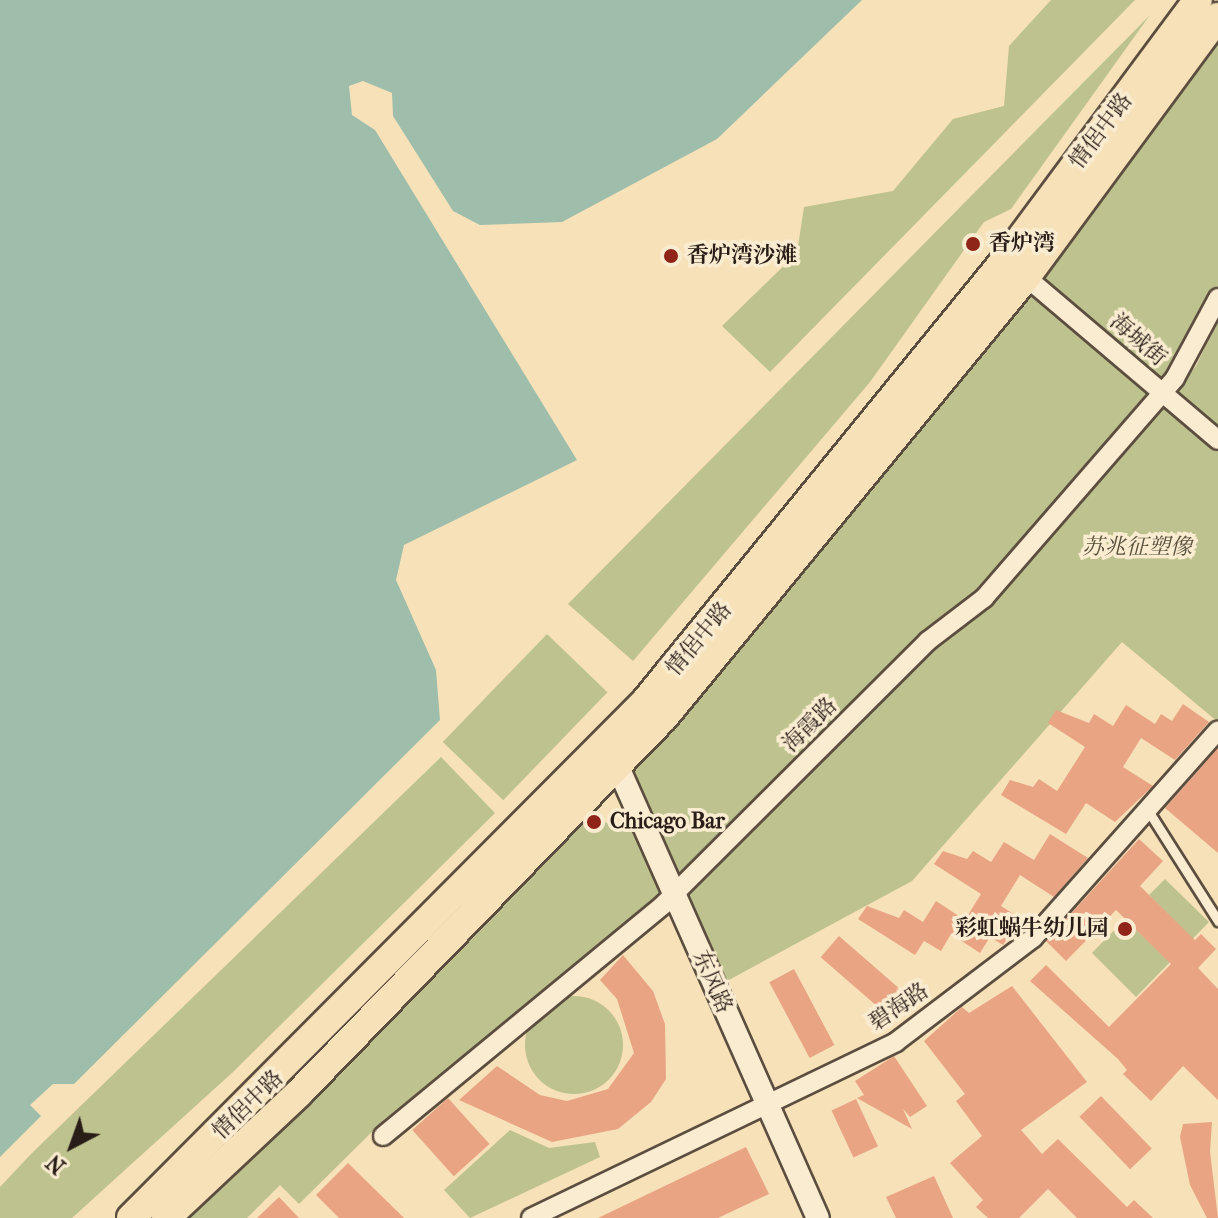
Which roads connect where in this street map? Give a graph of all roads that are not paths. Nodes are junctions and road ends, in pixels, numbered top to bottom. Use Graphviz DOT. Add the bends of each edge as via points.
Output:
graph roads {
  1 [pos="1198,0"];
  2 [pos="1218,17"];
  3 [pos="1026,277"];
  4 [pos="1218,298"];
  5 [pos="1163,393"];
  6 [pos="1218,440"];
  7 [pos="1218,730"];
  8 [pos="609,758"];
  9 [pos="1147,809"];
  10 [pos="674,895"];
  11 [pos="1218,921"];
  12 [pos="766,1105"];
  13 [pos="383,1136"];
  14 [pos="131,1218"];
  15 [pos="166,1218"];
  16 [pos="531,1218"];
  17 [pos="818,1218"];
  1 -- 8 [label="highway, 情侶中路" via="1001,265"];
  2 -- 3 [label="highway, 情侶中路"];
  3 -- 5 [label="street, 海城街"];
  3 -- 8 [label="highway, 情侶中路"];
  4 -- 5 [label="street, 海霞路"];
  5 -- 6 [label="street, 海城街"];
  5 -- 10 [label="street, 海霞路" via="984,598 928,641"];
  7 -- 9 [label="street, 碧海路"];
  8 -- 10 [label="street, 东风路"];
  8 -- 14 [label="highway, 情侶中路"];
  8 -- 15 [label="highway, 情侶中路"];
  9 -- 11 [label="lane"];
  9 -- 12 [label="street, 碧海路" via="1033,938 896,1042"];
  10 -- 12 [label="street, 东风路"];
  10 -- 13 [label="street, 海霞路"];
  12 -- 16 [label="street, 碧海路"];
  12 -- 17 [label="street, 东风路"];
}
